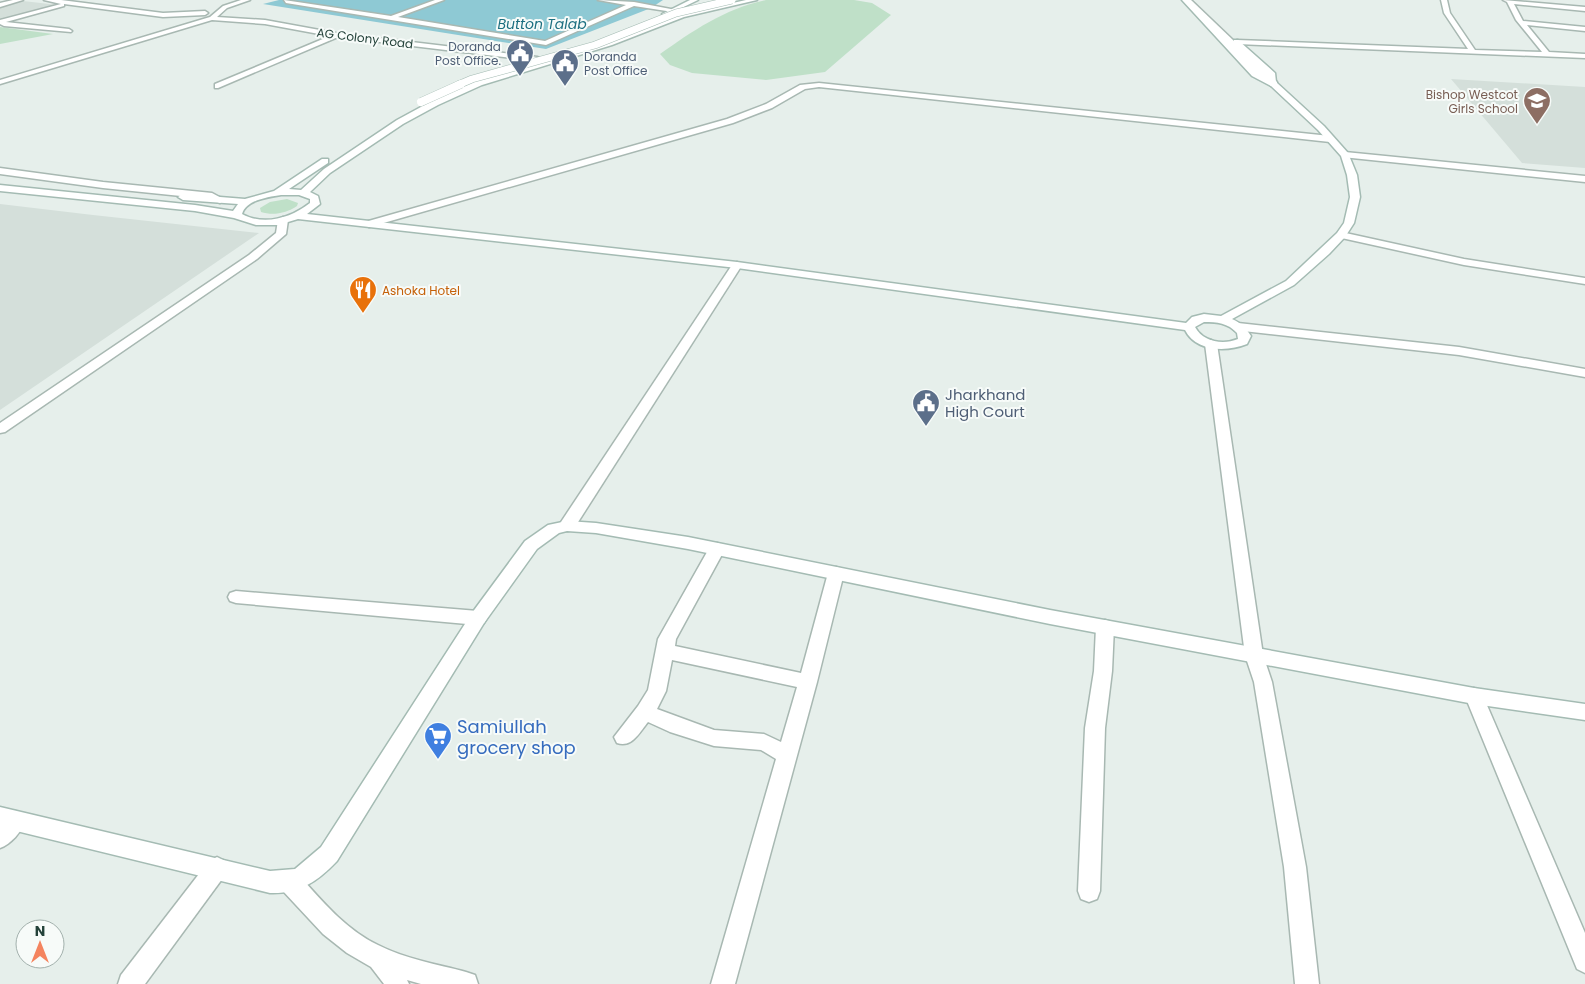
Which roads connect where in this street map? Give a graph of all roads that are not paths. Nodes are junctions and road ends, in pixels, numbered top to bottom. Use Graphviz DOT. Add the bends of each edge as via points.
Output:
graph roads {
  1 [pos="20,0"];
  2 [pos="47,0"];
  3 [pos="247,0"];
  4 [pos="441,0"];
  5 [pos="600,0"];
  6 [pos="695,0"];
  7 [pos="724,0"];
  8 [pos="732,0"];
  9 [pos="745,0"];
  10 [pos="754,0"];
  11 [pos="1186,0"];
  12 [pos="1193,0"];
  13 [pos="1444,0"];
  14 [pos="286,1"];
  15 [pos="1508,1"];
  16 [pos="68,3"];
  17 [pos="124,3"];
  18 [pos="634,4"];
  19 [pos="0,5"];
  20 [pos="108,8"];
  21 [pos="1585,9"];
  22 [pos="673,10"];
  23 [pos="220,11"];
  24 [pos="212,18"];
  25 [pos="392,18"];
  26 [pos="0,22"];
  27 [pos="649,22"];
  28 [pos="1522,24"];
  29 [pos="1585,29"];
  30 [pos="69,31"];
  31 [pos="336,35"];
  32 [pos="1237,42"];
  33 [pos="1473,51"];
  34 [pos="1547,54"];
  35 [pos="1585,56"];
  36 [pos="537,59"];
  37 [pos="548,62"];
  38 [pos="0,82"];
  39 [pos="1274,84"];
  40 [pos="218,86"];
  41 [pos="420,102"];
  42 [pos="435,103"];
  43 [pos="1330,139"];
  44 [pos="1345,155"];
  45 [pos="0,171"];
  46 [pos="0,179"];
  47 [pos="1585,179"];
  48 [pos="0,188"];
  49 [pos="277,193"];
  50 [pos="303,193"];
  51 [pos="220,200"];
  52 [pos="247,202"];
  53 [pos="237,216"];
  54 [pos="297,216"];
  55 [pos="283,220"];
  56 [pos="369,224"];
  57 [pos="1341,236"];
  58 [pos="737,265"];
  59 [pos="1585,281"];
  60 [pos="1222,320"];
  61 [pos="1189,327"];
  62 [pos="1238,327"];
  63 [pos="1211,344"];
  64 [pos="1585,373"];
  65 [pos="0,429"];
  66 [pos="567,526"];
  67 [pos="717,549"];
  68 [pos="836,573"];
  69 [pos="236,597"];
  70 [pos="478,618"];
  71 [pos="1105,627"];
  72 [pos="666,651"];
  73 [pos="1254,654"];
  74 [pos="808,682"];
  75 [pos="1474,696"];
  76 [pos="645,712"];
  77 [pos="1585,712"];
  78 [pos="624,737"];
  79 [pos="786,755"];
  80 [pos="7,819"];
  81 [pos="0,838"];
  82 [pos="217,868"];
  83 [pos="290,882"];
  84 [pos="1089,891"];
  85 [pos="380,959"];
  86 [pos="1585,961"];
  87 [pos="130,984"];
  88 [pos="397,984"];
  89 [pos="466,984"];
  90 [pos="723,984"];
  91 [pos="1307,984"];
  1 -- 19 [label="street"];
  2 -- 16 [label="street"];
  3 -- 23 [label="street"];
  4 -- 25 [label="street"];
  5 -- 18 [label="street"];
  6 -- 22 [label="street"];
  7 -- 27 [label="street" via="673,12"];
  8 -- 41 [label="street, bridge" via="676,13 595,45 472,79"];
  9 -- 42 [label="street, bridge" via="681,15 599,46 490,77"];
  10 -- 37 [label="street" via="682,16 610,44"];
  11 -- 39 [label="street" via="1255,74"];
  12 -- 32 [label="street"];
  13 -- 33 [label="street" via="1448,13"];
  14 -- 25 [label="street"];
  15 -- 21 [label="street"];
  15 -- 28 [label="street"];
  16 -- 20 [label="street"];
  16 -- 26 [label="street"];
  17 -- 20 [label="street"];
  18 -- 22 [label="street"];
  18 -- 25 [label="street" via="546,43"];
  20 -- 23 [label="street" via="163,15"];
  22 -- 27 [label="street"];
  23 -- 24 [label="street"];
  24 -- 31 [label="street, AG Colony Road" via="265,22"];
  24 -- 38 [label="street"];
  26 -- 30 [label="street"];
  27 -- 36 [label="street" via="587,46"];
  28 -- 29 [label="street"];
  28 -- 34 [label="street"];
  31 -- 36 [label="street, AG Colony Road"];
  31 -- 40 [label="street"];
  32 -- 33 [label="street"];
  32 -- 39 [label="street" via="1272,75"];
  33 -- 34 [label="street"];
  34 -- 35 [label="street"];
  36 -- 37 [label="street, AG Colony Road"];
  36 -- 41 [label="street" via="465,78"];
  37 -- 42 [label="street" via="479,83"];
  39 -- 43 [label="street"];
  41 -- 49 [label="street" via="382,123"];
  42 -- 50 [label="street" via="396,124 327,171"];
  43 -- 44 [label="street"];
  43 -- 56 [label="street" via="819,85 803,88 730,121"];
  44 -- 47 [label="street"];
  44 -- 57 [label="street" via="1355,197 1349,223"];
  45 -- 51 [label="street" via="212,196"];
  46 -- 51 [label="street"];
  48 -- 53 [label="street" via="195,208"];
  49 -- 50 [label="street"];
  49 -- 52 [label="street"];
  50 -- 54 [label="street" via="315,198 315,204"];
  51 -- 52 [label="street"];
  52 -- 53 [label="street" via="237,211"];
  53 -- 55 [label="street" via="260,223"];
  54 -- 55 [label="street"];
  54 -- 56 [label="street"];
  55 -- 65 [label="street" via="282,234 253,257"];
  56 -- 58 [label="street"];
  57 -- 59 [label="street" via="1464,262"];
  57 -- 60 [label="street" via="1290,283"];
  58 -- 61 [label="street"];
  58 -- 66 [label="street"];
  60 -- 61 [label="street" via="1204,318"];
  60 -- 62 [label="street"];
  61 -- 63 [label="street" via="1195,336"];
  62 -- 63 [label="street" via="1245,336 1238,344"];
  62 -- 64 [label="street" via="1459,351"];
  63 -- 73 [label="street"];
  66 -- 67 [label="street"];
  66 -- 70 [label="street" via="554,530 531,546"];
  67 -- 68 [label="street"];
  67 -- 72 [label="street" via="667,639"];
  68 -- 71 [label="street"];
  68 -- 74 [label="street"];
  69 -- 70 [label="street"];
  70 -- 83 [label="street" via="328,854 306,876"];
  71 -- 73 [label="street"];
  71 -- 84 [label="street" via="1095,728"];
  72 -- 74 [label="street"];
  72 -- 76 [label="street" via="657,691"];
  73 -- 75 [label="street"];
  73 -- 91 [label="street" via="1263,682 1295,867"];
  74 -- 79 [label="street"];
  75 -- 77 [label="street"];
  75 -- 86 [label="street"];
  76 -- 78 [label="street"];
  76 -- 79 [label="street" via="714,738 764,742"];
  79 -- 90 [label="street"];
  80 -- 81 [label="street"];
  80 -- 82 [label="street"];
  82 -- 83 [label="street" via="270,882"];
  82 -- 87 [label="street"];
  83 -- 85 [label="street" via="348,940"];
  85 -- 88 [label="street"];
  85 -- 89 [label="street"];
}
